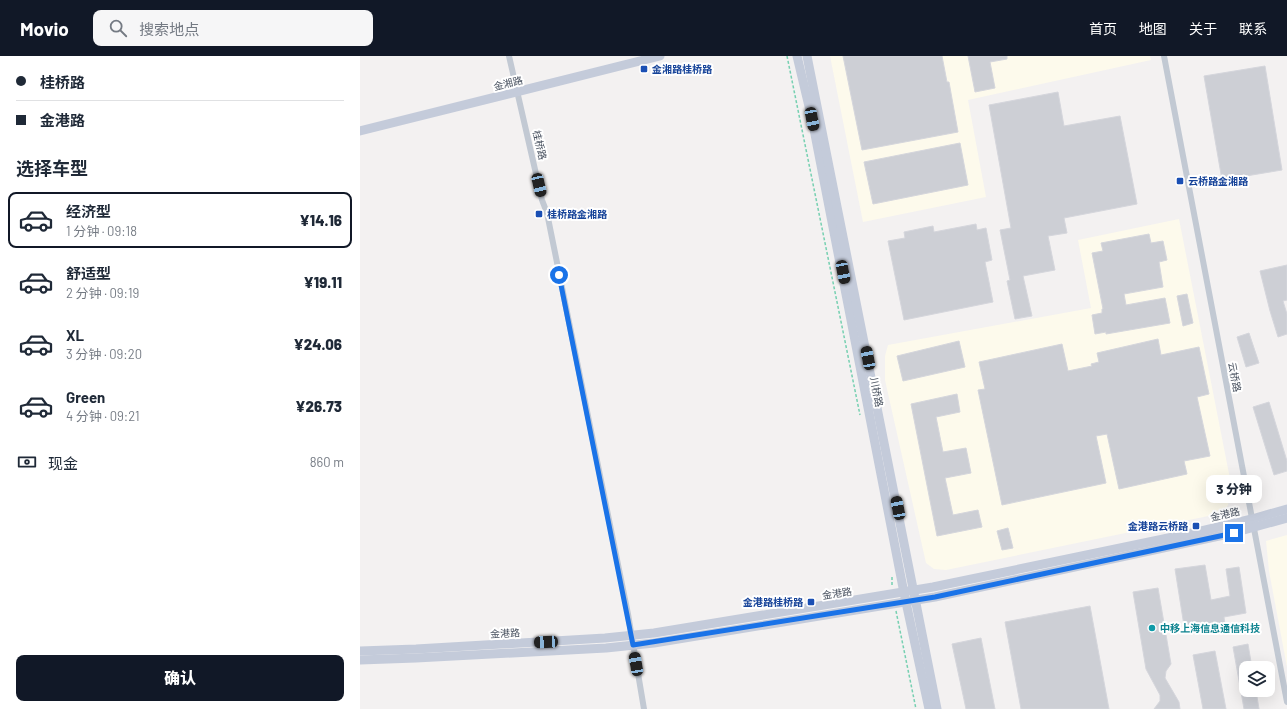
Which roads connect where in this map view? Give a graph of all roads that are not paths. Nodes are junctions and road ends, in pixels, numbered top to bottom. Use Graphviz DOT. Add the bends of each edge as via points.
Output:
graph roads {
  1 [pos="509,56"];
  2 [pos="660,56"];
  3 [pos="797,56"];
  4 [pos="807,56"];
  5 [pos="1164,56"];
  6 [pos="518,92"];
  7 [pos="360,131"];
  8 [pos="1287,509"];
  9 [pos="1287,518"];
  10 [pos="1253,524"];
  11 [pos="904,593"];
  12 [pos="915,595"];
  13 [pos="632,641"];
  14 [pos="360,651"];
  15 [pos="360,660"];
  16 [pos="1287,702"];
  17 [pos="644,709"];
  18 [pos="929,709"];
  19 [pos="937,709"];
  1 -- 6 [label="street, 桂桥路"];
  2 -- 6 [label="street, 金湘路"];
  3 -- 11 [label="street, 川桥路" via="812,119"];
  4 -- 12 [label="street, 川桥路"];
  5 -- 10 [label="street, 云桥路"];
  6 -- 7 [label="street, 金湘路"];
  6 -- 13 [label="street, 桂桥路" via="547,213"];
  8 -- 10 [label="street, 金港路"];
  9 -- 10 [label="street, 金港路"];
  10 -- 12 [label="street, 金港路" via="1146,552"];
  10 -- 16 [label="street, 云桥路"];
  11 -- 12 [label="street, 金港路"];
  11 -- 13 [label="street, 金港路"];
  11 -- 13 [label="street, 金港路" via="895,604"];
  11 -- 18 [label="street, 川桥路"];
  12 -- 19 [label="street, 川桥路"];
  13 -- 14 [label="street, 金港路"];
  13 -- 15 [label="street, 金港路" via="424,658"];
  13 -- 17 [label="street, 桂桥路"];
}
